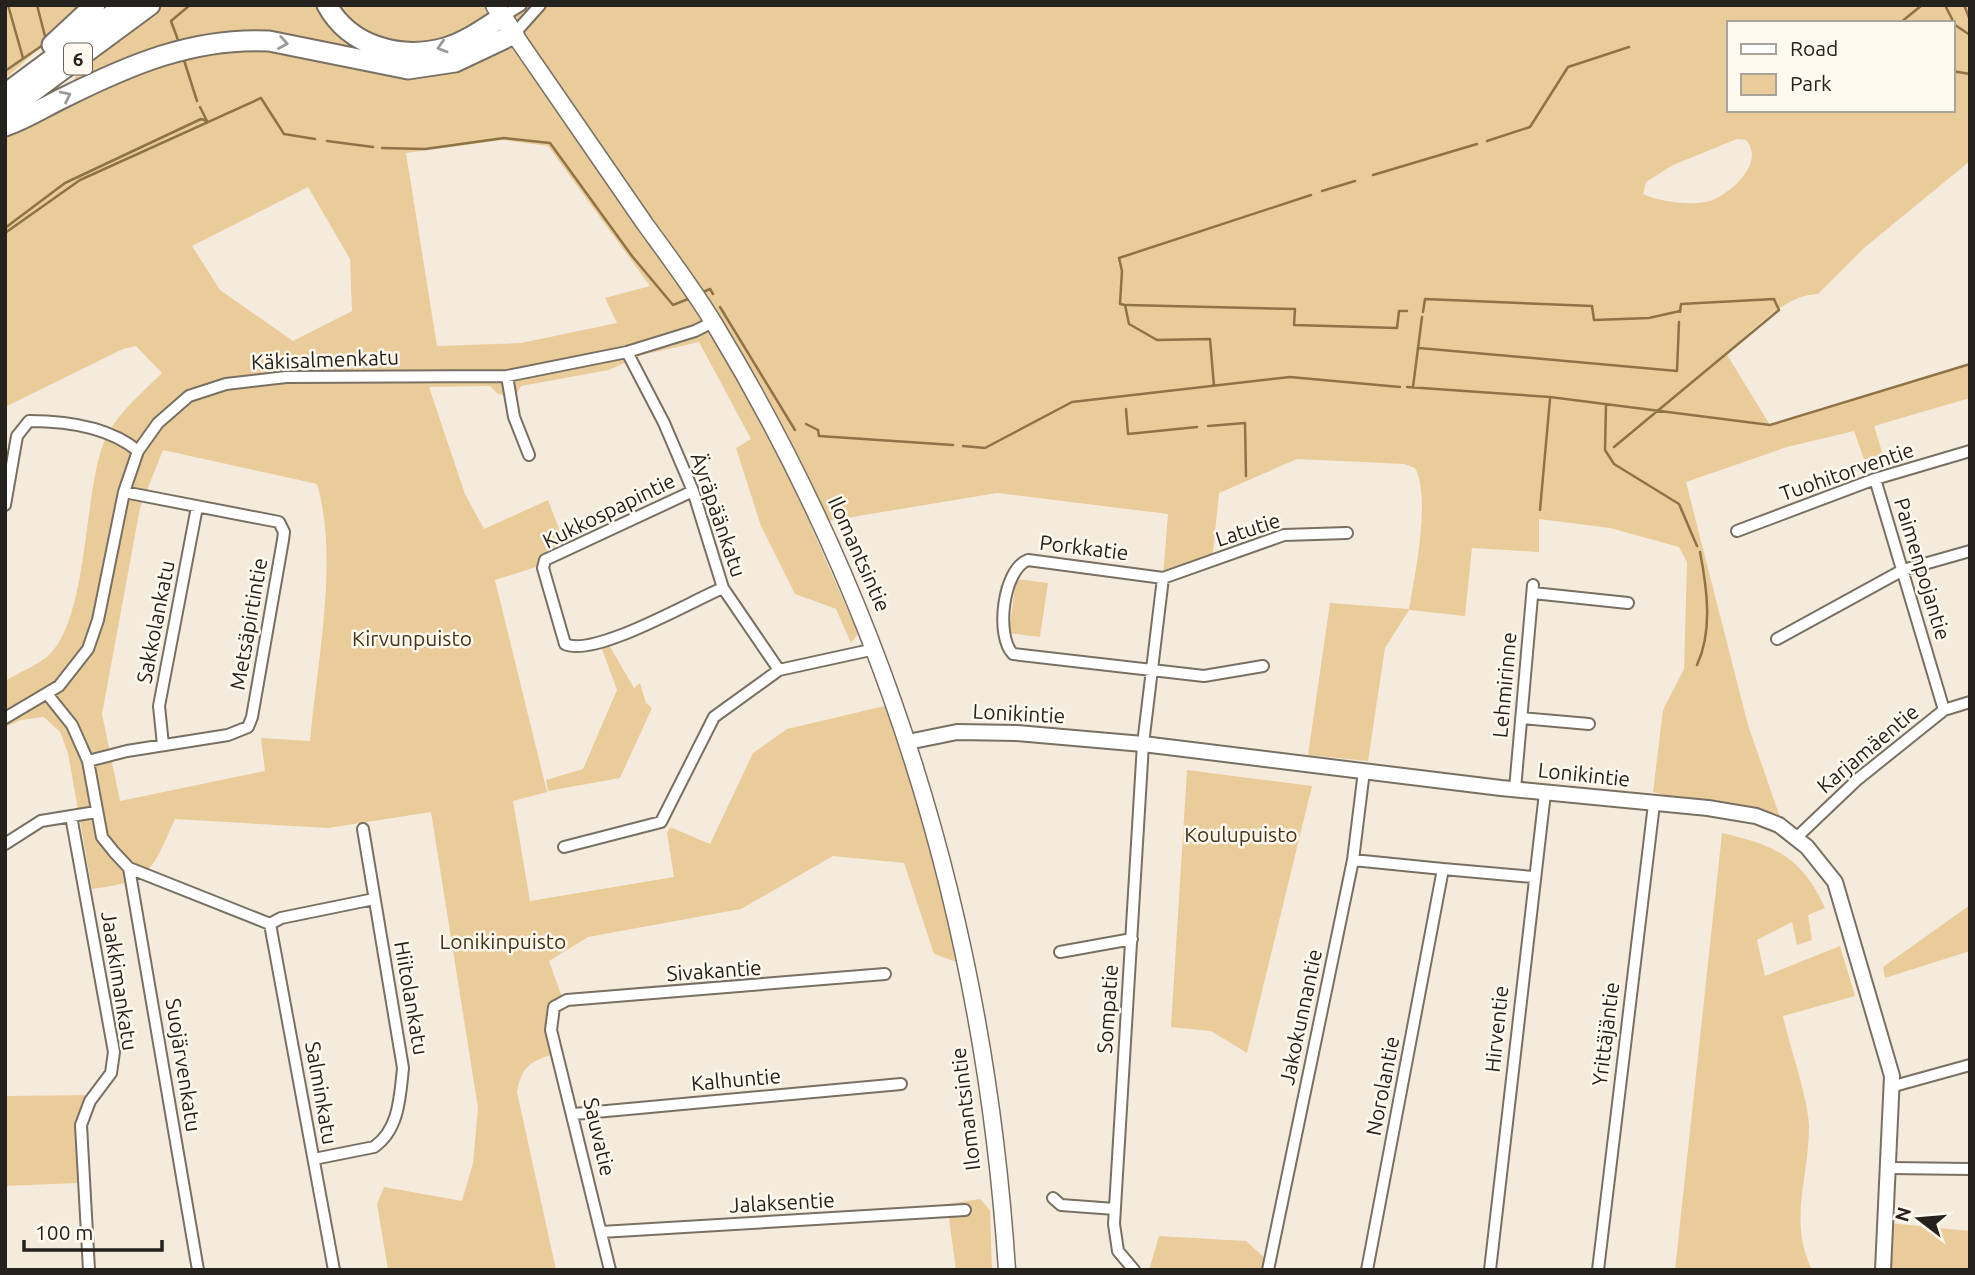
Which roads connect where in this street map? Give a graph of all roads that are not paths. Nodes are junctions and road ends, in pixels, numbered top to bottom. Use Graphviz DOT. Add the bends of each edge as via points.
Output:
graph roads {
  1 [pos="95,5"];
  2 [pos="125,5"];
  3 [pos="150,5"];
  4 [pos="327,5"];
  5 [pos="521,5"];
  6 [pos="540,5"];
  7 [pos="499,11"];
  8 [pos="514,34"];
  9 [pos="5,87"];
  10 [pos="5,94"];
  11 [pos="5,112"];
  12 [pos="5,126"];
  13 [pos="713,322"];
  14 [pos="627,352"];
  15 [pos="507,376"];
  16 [pos="138,451"];
  17 [pos="1970,452"];
  18 [pos="529,455"];
  19 [pos="1875,479"];
  20 [pos="693,491"];
  21 [pos="124,492"];
  22 [pos="5,505"];
  23 [pos="197,506"];
  24 [pos="1737,531"];
  25 [pos="1347,533"];
  26 [pos="1970,551"];
  27 [pos="1903,570"];
  28 [pos="1163,578"];
  29 [pos="723,588"];
  30 [pos="1628,603"];
  31 [pos="1777,639"];
  32 [pos="875,649"];
  33 [pos="1263,666"];
  34 [pos="779,670"];
  35 [pos="1152,671"];
  36 [pos="48,695"];
  37 [pos="1970,702"];
  38 [pos="1944,710"];
  39 [pos="5,718"];
  40 [pos="1521,718"];
  41 [pos="1589,724"];
  42 [pos="908,742"];
  43 [pos="1143,744"];
  44 [pos="163,745"];
  45 [pos="88,761"];
  46 [pos="1364,771"];
  47 [pos="1515,789"];
  48 [pos="1545,793"];
  49 [pos="1654,804"];
  50 [pos="96,812"];
  51 [pos="71,816"];
  52 [pos="363,829"];
  53 [pos="1797,837"];
  54 [pos="5,844"];
  55 [pos="564,847"];
  56 [pos="1353,860"];
  57 [pos="129,868"];
  58 [pos="1443,869"];
  59 [pos="1533,877"];
  60 [pos="374,899"];
  61 [pos="270,924"];
  62 [pos="1132,939"];
  63 [pos="1060,952"];
  64 [pos="885,974"];
  65 [pos="551,1013"];
  66 [pos="1970,1065"];
  67 [pos="901,1084"];
  68 [pos="1894,1086"];
  69 [pos="574,1114"];
  70 [pos="314,1158"];
  71 [pos="1889,1168"];
  72 [pos="1970,1170"];
  73 [pos="999,1195"];
  74 [pos="1053,1198"];
  75 [pos="1115,1209"];
  76 [pos="965,1210"];
  77 [pos="601,1232"];
  78 [pos="89,1270"];
  79 [pos="198,1270"];
  80 [pos="334,1270"];
  81 [pos="610,1270"];
  82 [pos="998,1270"];
  83 [pos="1007,1270"];
  84 [pos="1134,1270"];
  85 [pos="1269,1270"];
  86 [pos="1367,1270"];
  87 [pos="1490,1270"];
  88 [pos="1598,1270"];
  89 [pos="1883,1270"];
  1 -- 9 [label="highway"];
  2 -- 10 [label="highway, 6"];
  3 -- 11 [label="highway, 6"];
  7 -- 4 [label="highway, one-way" via="448,47 404,52 373,46 352,34"];
  5 -- 7 [label="street"];
  6 -- 8 [label="street"];
  7 -- 8 [label="main road, Ilomantsintie"];
  12 -- 8 [label="highway, one-way" via="148,59 187,47 269,41 408,69 455,62"];
  8 -- 13 [label="main road, Ilomantsintie"];
  13 -- 14 [label="street, Käkisalmenkatu"];
  13 -- 32 [label="main road, Ilomantsintie" via="784,447"];
  14 -- 15 [label="street, Käkisalmenkatu"];
  14 -- 20 [label="street, Äyräpäänkatu"];
  15 -- 16 [label="street, Käkisalmenkatu" via="286,377 226,384 189,396 158,423"];
  15 -- 18 [label="street" via="514,417"];
  16 -- 21 [label="street, Käkisalmenkatu"];
  16 -- 22 [label="street" via="94,429 29,421 17,436"];
  17 -- 19 [label="street, Tuohitorventie"];
  19 -- 24 [label="street, Tuohitorventie"];
  19 -- 27 [label="street, Paimenpojantie"];
  20 -- 29 [label="street, Äyräpäänkatu"];
  20 -- 29 [label="street, Kukkospapintie" via="545,560 543,568 565,644 573,648 620,636"];
  21 -- 23 [label="street, Metsäpirtintie"];
  21 -- 36 [label="street, Käkisalmenkatu" via="88,649"];
  23 -- 44 [label="street, Sakkolankatu" via="159,706"];
  23 -- 44 [label="street, Metsäpirtintie" via="279,522 283,540 248,727 228,736"];
  25 -- 28 [label="street, Latutie" via="1284,535"];
  26 -- 27 [label="street"];
  27 -- 31 [label="street"];
  27 -- 38 [label="street, Paimenpojantie"];
  28 -- 35 [label="street"];
  28 -- 35 [label="street, Porkkatie" via="1028,560 1013,570 1004,620 1004,643 1013,654"];
  29 -- 34 [label="street, Äyräpäänkatu"];
  30 -- 40 [label="street, Lehmirinne" via="1533,589"];
  32 -- 34 [label="street"];
  32 -- 42 [label="main road, Ilomantsintie"];
  33 -- 35 [label="street, Porkkatie" via="1204,676"];
  34 -- 55 [label="street" via="714,717 661,822"];
  35 -- 43 [label="street"];
  36 -- 39 [label="street, Käkisalmenkatu"];
  36 -- 45 [label="street" via="72,725"];
  37 -- 38 [label="street, Karjamäentie"];
  38 -- 53 [label="street, Karjamäentie" via="1858,779"];
  40 -- 41 [label="street"];
  40 -- 47 [label="street, Lehmirinne"];
  42 -- 43 [label="street, Lonikintie" via="957,732"];
  42 -- 73 [label="main road, Ilomantsintie" via="969,967"];
  43 -- 46 [label="street, Lonikintie"];
  43 -- 62 [label="street, Sompatie"];
  44 -- 45 [label="street, Metsäpirtintie"];
  45 -- 50 [label="street"];
  46 -- 47 [label="street, Lonikintie"];
  46 -- 56 [label="street, Jakokunnantie"];
  47 -- 48 [label="street, Lonikintie"];
  48 -- 49 [label="street, Lonikintie"];
  48 -- 59 [label="street, Hirventie"];
  49 -- 53 [label="street, Lonikintie" via="1756,816"];
  49 -- 88 [label="street, Yrittäjäntie"];
  50 -- 51 [label="street"];
  50 -- 57 [label="street" via="102,837"];
  51 -- 54 [label="street" via="41,821"];
  51 -- 78 [label="street, Jaakkimankatu" via="114,1052 111,1073 90,1101 81,1125"];
  52 -- 60 [label="street, Hiitolankatu"];
  53 -- 68 [label="street, Lonikintie" via="1835,882"];
  56 -- 58 [label="street"];
  56 -- 85 [label="street, Jakokunnantie"];
  57 -- 61 [label="street"];
  57 -- 79 [label="street, Suojärvenkatu"];
  58 -- 59 [label="street"];
  58 -- 86 [label="street, Norolantie"];
  59 -- 87 [label="street, Hirventie"];
  60 -- 61 [label="street"];
  60 -- 70 [label="street, Hiitolankatu" via="403,1068 397,1110 388,1133 374,1147"];
  61 -- 70 [label="street, Salminkatu"];
  62 -- 63 [label="street"];
  62 -- 75 [label="street, Sompatie"];
  64 -- 65 [label="street, Sivakantie" via="567,1000"];
  65 -- 69 [label="street, Sauvatie" via="551,1030"];
  66 -- 68 [label="street"];
  67 -- 69 [label="street, Kalhuntie"];
  68 -- 71 [label="street, Lonikintie"];
  69 -- 77 [label="street, Sauvatie"];
  70 -- 80 [label="street, Salminkatu"];
  71 -- 72 [label="street"];
  71 -- 89 [label="street, Lonikintie"];
  73 -- 82 [label="main road, Ilomantsintie"];
  73 -- 83 [label="main road, Ilomantsintie"];
  74 -- 75 [label="street" via="1061,1205"];
  75 -- 84 [label="street, Sompatie" via="1118,1251"];
  76 -- 77 [label="street, Jalaksentie"];
  77 -- 81 [label="street, Sauvatie"];
}
